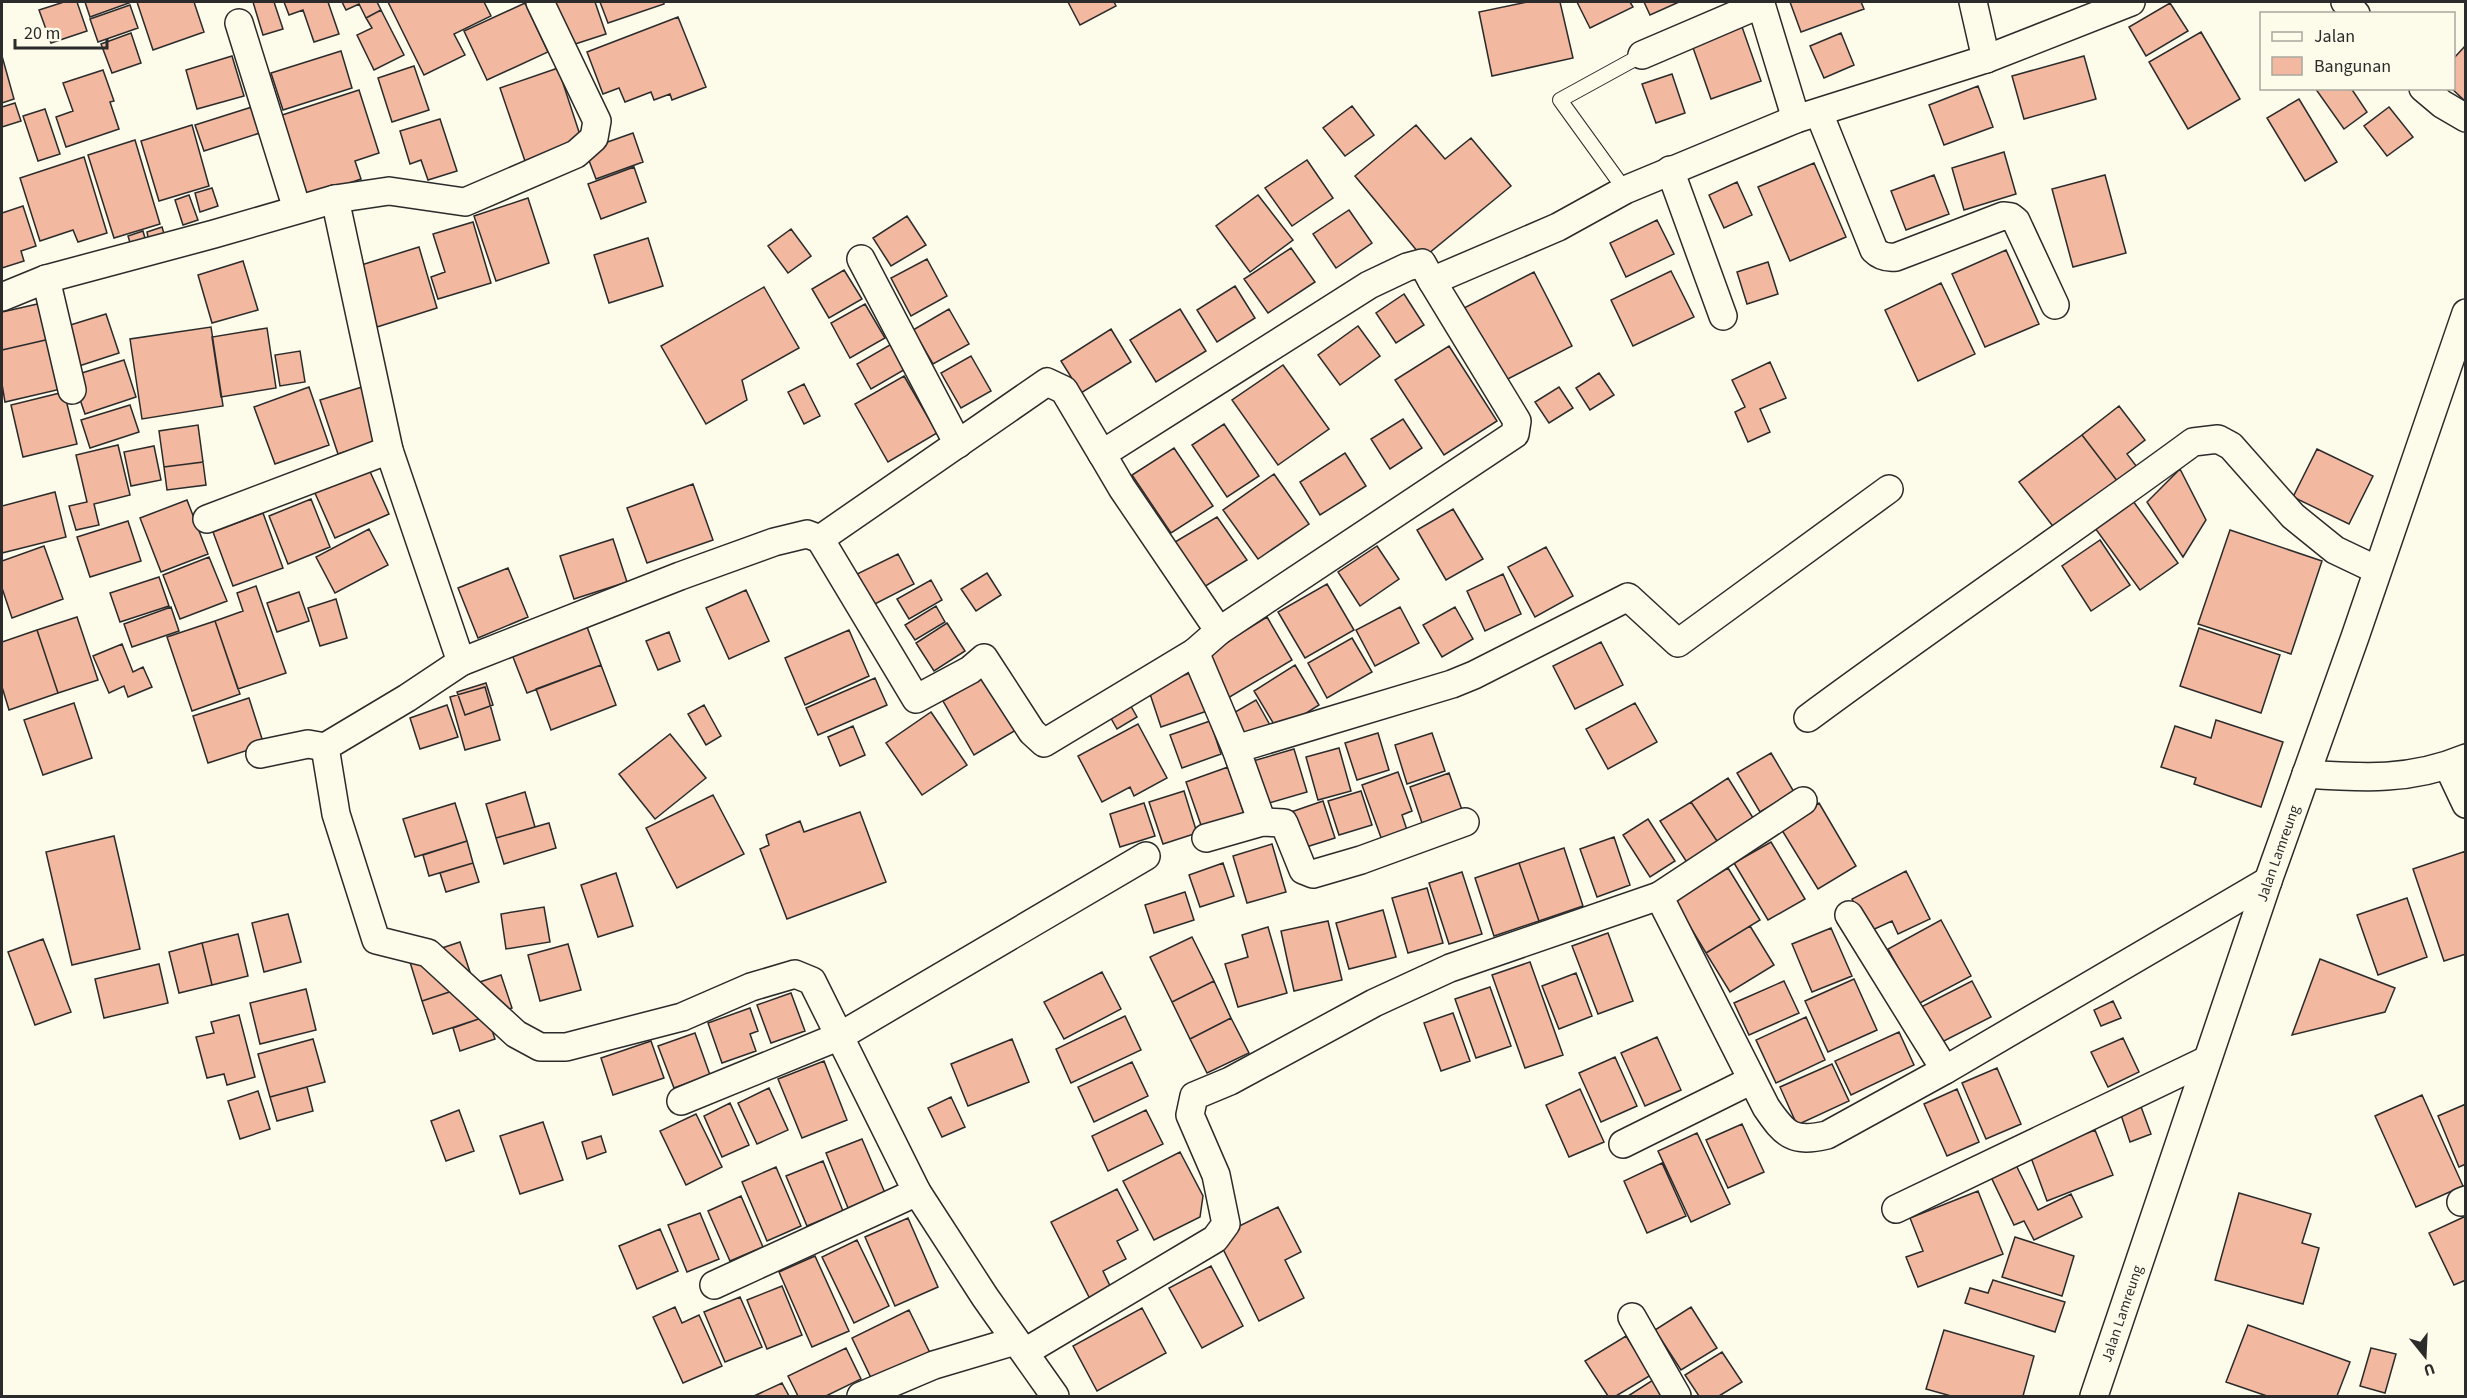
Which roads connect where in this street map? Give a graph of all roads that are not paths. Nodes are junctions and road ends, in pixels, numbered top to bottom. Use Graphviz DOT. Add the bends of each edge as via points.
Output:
graph roads {
  1 [pos="540,2"];
  2 [pos="1973,2"];
  3 [pos="2131,2"];
  4 [pos="239,23"];
  5 [pos="1642,55"];
  6 [pos="1986,59"];
  7 [pos="2425,90"];
  8 [pos="1807,116"];
  9 [pos="2466,118"];
  10 [pos="1670,170"];
  11 [pos="1625,190"];
  12 [pos="335,199"];
  13 [pos="297,210"];
  14 [pos="861,259"];
  15 [pos="46,279"];
  16 [pos="1432,281"];
  17 [pos="2,297"];
  18 [pos="2055,306"];
  19 [pos="2466,313"];
  20 [pos="1723,316"];
  21 [pos="72,390"];
  22 [pos="958,444"];
  23 [pos="389,450"];
  24 [pos="1102,454"];
  25 [pos="1889,489"];
  26 [pos="207,519"];
  27 [pos="820,539"];
  28 [pos="2378,570"];
  29 [pos="1219,631"];
  30 [pos="1196,652"];
  31 [pos="461,662"];
  32 [pos="1808,718"];
  33 [pos="325,747"];
  34 [pos="1236,749"];
  35 [pos="260,754"];
  36 [pos="2457,762"];
  37 [pos="2306,774"];
  38 [pos="1803,801"];
  39 [pos="2466,804"];
  40 [pos="1262,822"];
  41 [pos="1465,822"];
  42 [pos="1206,838"];
  43 [pos="1146,856"];
  44 [pos="2268,881"];
  45 [pos="1659,896"];
  46 [pos="1849,915"];
  47 [pos="840,1036"];
  48 [pos="2207,1060"];
  49 [pos="1945,1070"];
  50 [pos="1752,1080"];
  51 [pos="681,1101"];
  52 [pos="1623,1144"];
  53 [pos="917,1192"];
  54 [pos="1896,1209"];
  55 [pos="714,1285"];
  56 [pos="1632,1317"];
  57 [pos="1020,1347"];
  58 [pos="861,1396"];
  59 [pos="1055,1396"];
  60 [pos="1677,1396"];
  61 [pos="2094,1396"];
  1 -- 12 [label="street" via="597,121 594,138 587,146 465,202 389,191"];
  2 -- 6 [label="street"];
  3 -- 6 [label="street"];
  4 -- 13 [label="street"];
  5 -- 8 [label="street" via="1761,4"];
  5 -- 11 [label="lane" via="1560,100"];
  6 -- 8 [label="street"];
  7 -- 9 [label="street"];
  8 -- 10 [label="street"];
  8 -- 18 [label="street" via="1878,254 1896,257 2011,216"];
  10 -- 11 [label="street"];
  10 -- 20 [label="street"];
  11 -- 16 [label="street" via="1558,227"];
  12 -- 13 [label="street"];
  12 -- 23 [label="street"];
  13 -- 15 [label="street"];
  14 -- 22 [label="street"];
  15 -- 17 [label="street"];
  15 -- 21 [label="street"];
  16 -- 24 [label="street" via="1422,263 1369,285"];
  16 -- 29 [label="street" via="1517,421 1515,434"];
  19 -- 28 [label="street, Jalan Lamreung"];
  22 -- 24 [label="street" via="1047,382 1064,390"];
  22 -- 27 [label="street"];
  23 -- 26 [label="street"];
  23 -- 31 [label="street"];
  24 -- 29 [label="street"];
  25 -- 34 [label="street" via="1678,643 1628,597 1452,684"];
  27 -- 30 [label="street" via="916,699 970,670 984,658 1032,732 1044,743"];
  27 -- 31 [label="street" via="807,534 774,542"];
  28 -- 32 [label="street" via="2335,550 2293,516 2231,446 2218,439 2193,442"];
  28 -- 37 [label="street, Jalan Lamreung"];
  29 -- 30 [label="street"];
  30 -- 34 [label="street"];
  31 -- 33 [label="street"];
  33 -- 35 [label="street" via="308,744"];
  33 -- 47 [label="street" via="336,814 376,939 428,953 516,1034 540,1047 566,1047 682,1017 750,987 795,974 812,981"];
  34 -- 40 [label="street"];
  36 -- 37 [label="street" via="2421,773 2373,778"];
  36 -- 39 [label="street"];
  37 -- 44 [label="street, Jalan Lamreung"];
  38 -- 45 [label="street"];
  40 -- 41 [label="street" via="1284,823 1303,870 1313,874"];
  40 -- 42 [label="street"];
  43 -- 47 [label="street"];
  44 -- 48 [label="street, Jalan Lamreung"];
  44 -- 49 [label="street"];
  45 -- 50 [label="street"];
  45 -- 57 [label="street" via="1450,968 1194,1096 1190,1115 1216,1175 1226,1224 1215,1239"];
  46 -- 49 [label="street"];
  47 -- 51 [label="street"];
  47 -- 53 [label="street"];
  48 -- 54 [label="street"];
  48 -- 61 [label="street, Jalan Lamreung"];
  49 -- 50 [label="street" via="1827,1135 1810,1139 1794,1138 1779,1126"];
  50 -- 52 [label="street"];
  53 -- 55 [label="street"];
  53 -- 57 [label="street"];
  56 -- 60 [label="street"];
  57 -- 58 [label="street" via="934,1365"];
  57 -- 59 [label="street"];
}
